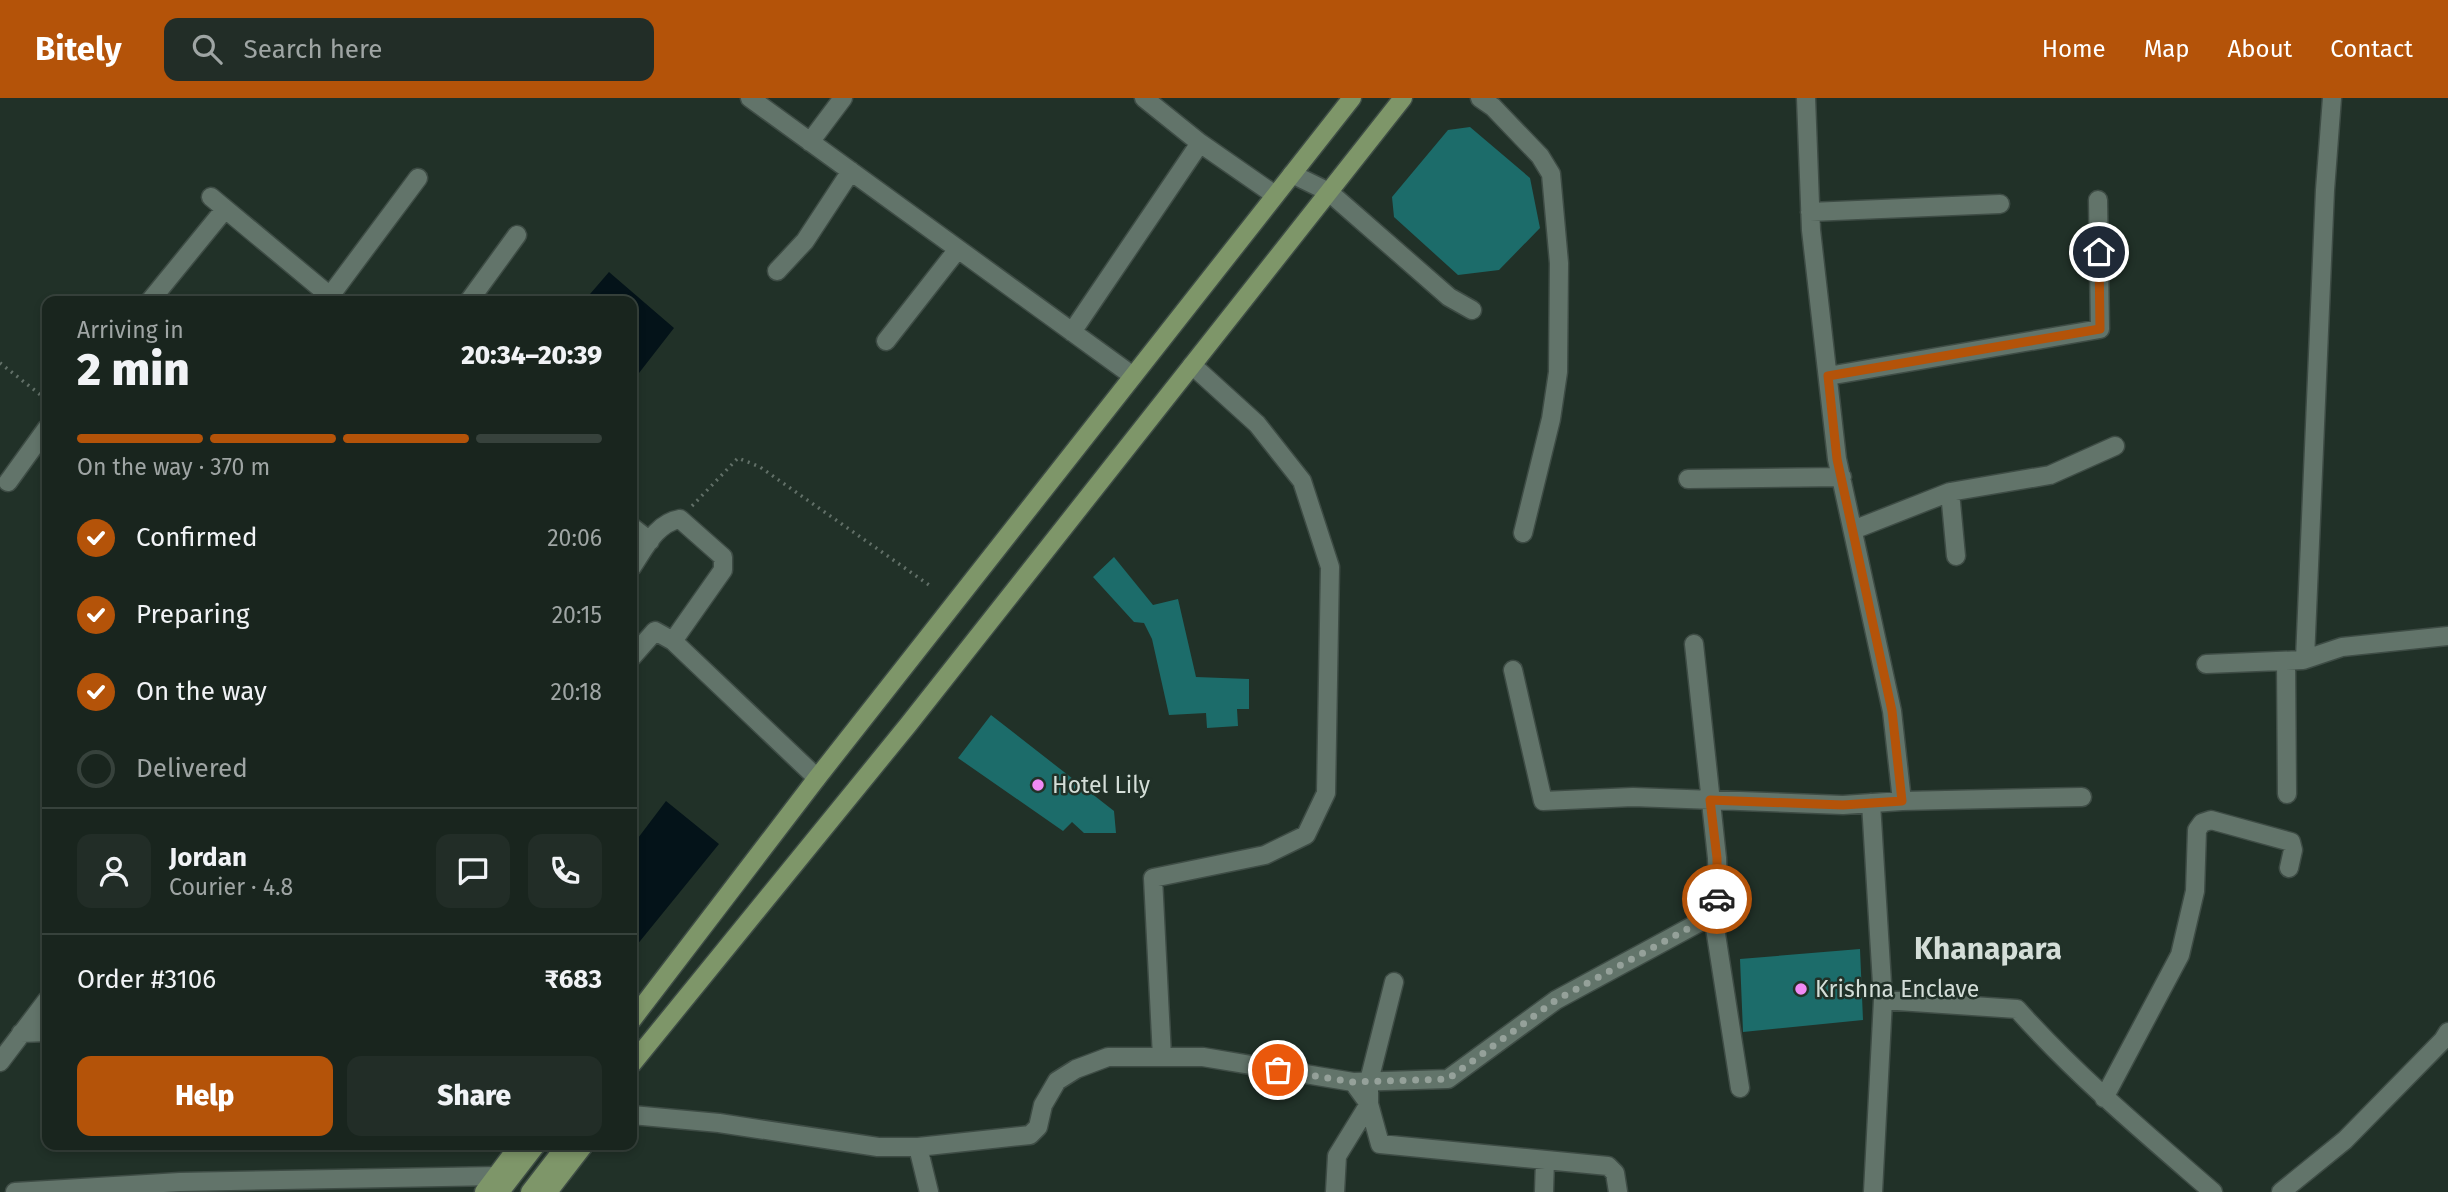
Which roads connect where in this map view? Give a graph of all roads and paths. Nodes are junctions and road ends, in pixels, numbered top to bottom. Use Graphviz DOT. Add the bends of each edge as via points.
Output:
graph roads {
  1 [pos="750,98"];
  2 [pos="843,98"];
  3 [pos="1144,98"];
  4 [pos="1352,98"];
  5 [pos="1403,98"];
  6 [pos="1480,98"];
  7 [pos="1806,98"];
  8 [pos="2332,98"];
  9 [pos="810,142"];
  10 [pos="1200,143"];
  11 [pos="851,171"];
  12 [pos="1292,174"];
  13 [pos="418,178"];
  14 [pos="1329,192"];
  15 [pos="1275,195"];
  16 [pos="2098,200"];
  17 [pos="2000,204"];
  18 [pos="1810,212"];
  19 [pos="517,234"];
  20 [pos="958,249"];
  21 [pos="776,271"];
  22 [pos="153,296"];
  23 [pos="331,296"];
  24 [pos="334,296"];
  25 [pos="473,296"];
  26 [pos="1472,310"];
  27 [pos="1072,332"];
  28 [pos="886,341"];
  29 [pos="0,363"];
  30 [pos="1192,365"];
  31 [pos="1133,376"];
  32 [pos="1828,376"];
  33 [pos="42,396"];
  34 [pos="42,435"];
  35 [pos="2115,446"];
  36 [pos="1842,477"];
  37 [pos="1688,479"];
  38 [pos="8,482"];
  39 [pos="1950,492"];
  40 [pos="680,519"];
  41 [pos="1853,530"];
  42 [pos="637,531"];
  43 [pos="1523,533"];
  44 [pos="650,541"];
  45 [pos="1956,556"];
  46 [pos="637,560"];
  47 [pos="932,587"];
  48 [pos="2448,636"];
  49 [pos="673,640"];
  50 [pos="1694,644"];
  51 [pos="637,651"];
  52 [pos="2305,659"];
  53 [pos="2286,661"];
  54 [pos="2206,664"];
  55 [pos="1513,670"];
  56 [pos="817,778"];
  57 [pos="2287,794"];
  58 [pos="2082,797"];
  59 [pos="1710,800"];
  60 [pos="1902,801"];
  61 [pos="1871,803"];
  62 [pos="2289,868"];
  63 [pos="1713,915"];
  64 [pos="1394,982"];
  65 [pos="1883,1000"];
  66 [pos="42,1006"];
  67 [pos="637,1013"];
  68 [pos="42,1032"];
  69 [pos="2448,1032"];
  70 [pos="21,1033"];
  71 [pos="1162,1057"];
  72 [pos="637,1058"];
  73 [pos="0,1062"];
  74 [pos="1361,1082"];
  75 [pos="1740,1088"];
  76 [pos="2104,1098"];
  77 [pos="1369,1104"];
  78 [pos="637,1115"];
  79 [pos="918,1147"];
  80 [pos="562,1150"];
  81 [pos="580,1150"];
  82 [pos="523,1152"];
  83 [pos="1545,1160"];
  84 [pos="498,1184"];
  85 [pos="15,1192"];
  86 [pos="484,1192"];
  87 [pos="530,1192"];
  88 [pos="548,1192"];
  89 [pos="929,1192"];
  90 [pos="1335,1192"];
  91 [pos="1544,1192"];
  92 [pos="1618,1192"];
  93 [pos="1873,1192"];
  94 [pos="2213,1192"];
  95 [pos="2281,1192"];
  1 -- 9 [label="street"];
  2 -- 9 [label="street"];
  3 -- 10 [label="street"];
  4 -- 12 [label="main road"];
  5 -- 14 [label="main road"];
  6 -- 43 [label="street" via="1530,146 1551,174 1559,263 1558,372"];
  7 -- 18 [label="street"];
  8 -- 52 [label="street"];
  9 -- 11 [label="street"];
  10 -- 15 [label="street"];
  10 -- 27 [label="street"];
  11 -- 20 [label="street"];
  11 -- 21 [label="street" via="804,241"];
  12 -- 14 [label="street"];
  12 -- 15 [label="main road"];
  13 -- 24 [label="street"];
  14 -- 26 [label="street" via="1449,297"];
  14 -- 30 [label="main road"];
  15 -- 31 [label="main road"];
  16 -- 32 [label="street" via="2100,329"];
  17 -- 18 [label="street"];
  18 -- 32 [label="street"];
  19 -- 25 [label="street"];
  20 -- 27 [label="street"];
  20 -- 28 [label="street"];
  22 -- 23 [label="street" via="218,203"];
  27 -- 31 [label="street"];
  29 -- 33 [label="path"];
  30 -- 71 [label="street" via="1257,424 1302,481 1326,555 1330,568 1326,793 1306,835 1265,855 1153,878"];
  30 -- 72 [label="main road"];
  31 -- 56 [label="main road"];
  32 -- 36 [label="street"];
  34 -- 38 [label="street"];
  35 -- 39 [label="street" via="2050,475"];
  36 -- 37 [label="street"];
  36 -- 41 [label="street"];
  39 -- 41 [label="street"];
  39 -- 45 [label="street"];
  40 -- 44 [label="street" via="661,526"];
  40 -- 47 [label="path" via="738,458 760,467"];
  40 -- 49 [label="street" via="723,556 723,570"];
  41 -- 60 [label="street" via="1892,711"];
  42 -- 44 [label="street"];
  44 -- 46 [label="street"];
  48 -- 52 [label="street" via="2342,647"];
  49 -- 51 [label="street" via="655,631"];
  49 -- 56 [label="street"];
  50 -- 59 [label="street"];
  52 -- 53 [label="street"];
  53 -- 54 [label="street"];
  53 -- 57 [label="street"];
  55 -- 59 [label="street" via="1543,801"];
  56 -- 67 [label="main road"];
  58 -- 60 [label="street"];
  59 -- 61 [label="street"];
  59 -- 63 [label="street" via="1718,895"];
  60 -- 61 [label="street"];
  61 -- 65 [label="street"];
  62 -- 76 [label="street" via="2291,842 2211,820 2202,823 2197,830 2195,891 2180,955"];
  63 -- 74 [label="street" via="1556,1000 1448,1079"];
  63 -- 75 [label="street"];
  64 -- 74 [label="street"];
  65 -- 76 [label="street" via="2017,1009"];
  65 -- 93 [label="street"];
  66 -- 70 [label="street"];
  68 -- 70 [label="street"];
  69 -- 95 [label="street" via="2345,1140"];
  70 -- 73 [label="street"];
  71 -- 74 [label="street" via="1203,1057"];
  71 -- 79 [label="street" via="1108,1056 1076,1069 1057,1081 1042,1105 1038,1127 1030,1135"];
  74 -- 77 [label="street"];
  76 -- 94 [label="street"];
  77 -- 83 [label="street" via="1380,1144"];
  77 -- 90 [label="street" via="1337,1156"];
  78 -- 79 [label="street" via="878,1147"];
  79 -- 89 [label="street"];
  80 -- 87 [label="main road"];
  81 -- 88 [label="main road"];
  82 -- 84 [label="main road"];
  83 -- 91 [label="street"];
  83 -- 92 [label="street" via="1608,1166 1615,1173"];
  84 -- 85 [label="street" via="180,1182"];
  84 -- 86 [label="main road"];
}
